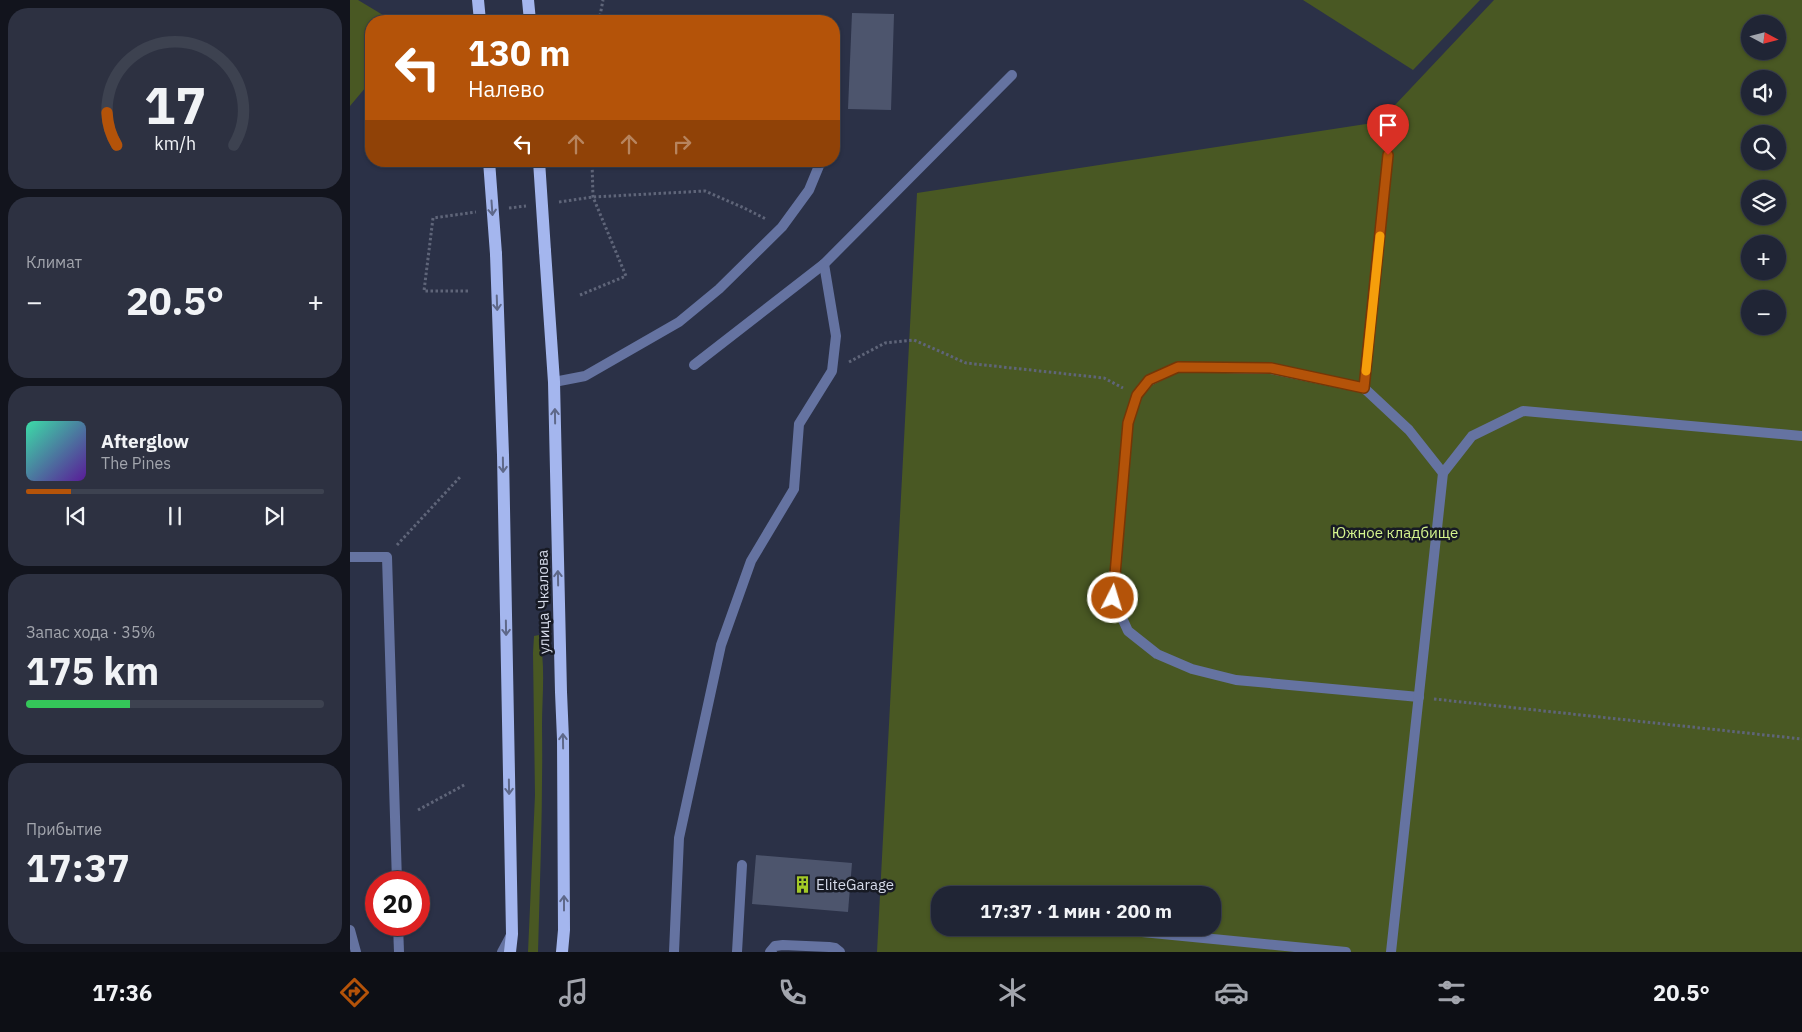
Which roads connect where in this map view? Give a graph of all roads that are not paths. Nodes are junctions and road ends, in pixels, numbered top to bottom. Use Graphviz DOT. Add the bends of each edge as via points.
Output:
graph roads {
  1 [pos="478,0"];
  2 [pos="528,0"];
  3 [pos="479,15"];
  4 [pos="529,15"];
  5 [pos="1012,75"];
  6 [pos="1388,155"];
  7 [pos="489,167"];
  8 [pos="539,167"];
  9 [pos="819,167"];
  10 [pos="824,264"];
  11 [pos="694,366"];
  12 [pos="554,382"];
  13 [pos="1364,388"];
  14 [pos="1802,436"];
  15 [pos="1443,473"];
  16 [pos="350,556"];
  17 [pos="1419,697"];
  18 [pos="742,865"];
  19 [pos="397,871"];
  20 [pos="350,930"];
  21 [pos="512,934"];
  22 [pos="398,936"];
  23 [pos="1183,936"];
  24 [pos="356,952"];
  25 [pos="399,952"];
  26 [pos="502,952"];
  27 [pos="510,952"];
  28 [pos="562,952"];
  29 [pos="674,952"];
  30 [pos="738,952"];
  31 [pos="770,952"];
  32 [pos="840,952"];
  33 [pos="1346,952"];
  34 [pos="1391,952"];
  1 -- 3 [label="main road"];
  2 -- 4 [label="main road"];
  5 -- 10 [label="street"];
  6 -- 13 [label="street"];
  7 -- 21 [label="main road, one-way, bridge" via="503,455"];
  8 -- 12 [label="main road, улица Чкалова, bridge"];
  9 -- 12 [label="street" via="809,190 782,227 719,289 679,322 585,376"];
  10 -- 11 [label="street"];
  10 -- 29 [label="street" via="836,336 832,371 799,424 794,489 751,560 721,645 679,838"];
  28 -- 12 [label="main road, улица Чкалова, one-way" via="563,739"];
  13 -- 15 [label="street" via="1409,430"];
  13 -- 17 [label="street" via="1271,368 1178,367 1149,380 1137,395 1128,423 1113,598 1128,630 1157,654 1192,669 1236,680"];
  14 -- 15 [label="street" via="1523,411 1472,436"];
  15 -- 17 [label="street"];
  16 -- 19 [label="street" via="386,557"];
  17 -- 34 [label="street"];
  18 -- 30 [label="street"];
  20 -- 24 [label="street"];
  21 -- 26 [label="street"];
  21 -- 27 [label="main road"];
  22 -- 25 [label="street"];
  23 -- 33 [label="street"];
  31 -- 32 [label="street" via="775,946 783,945 829,947"];
}
